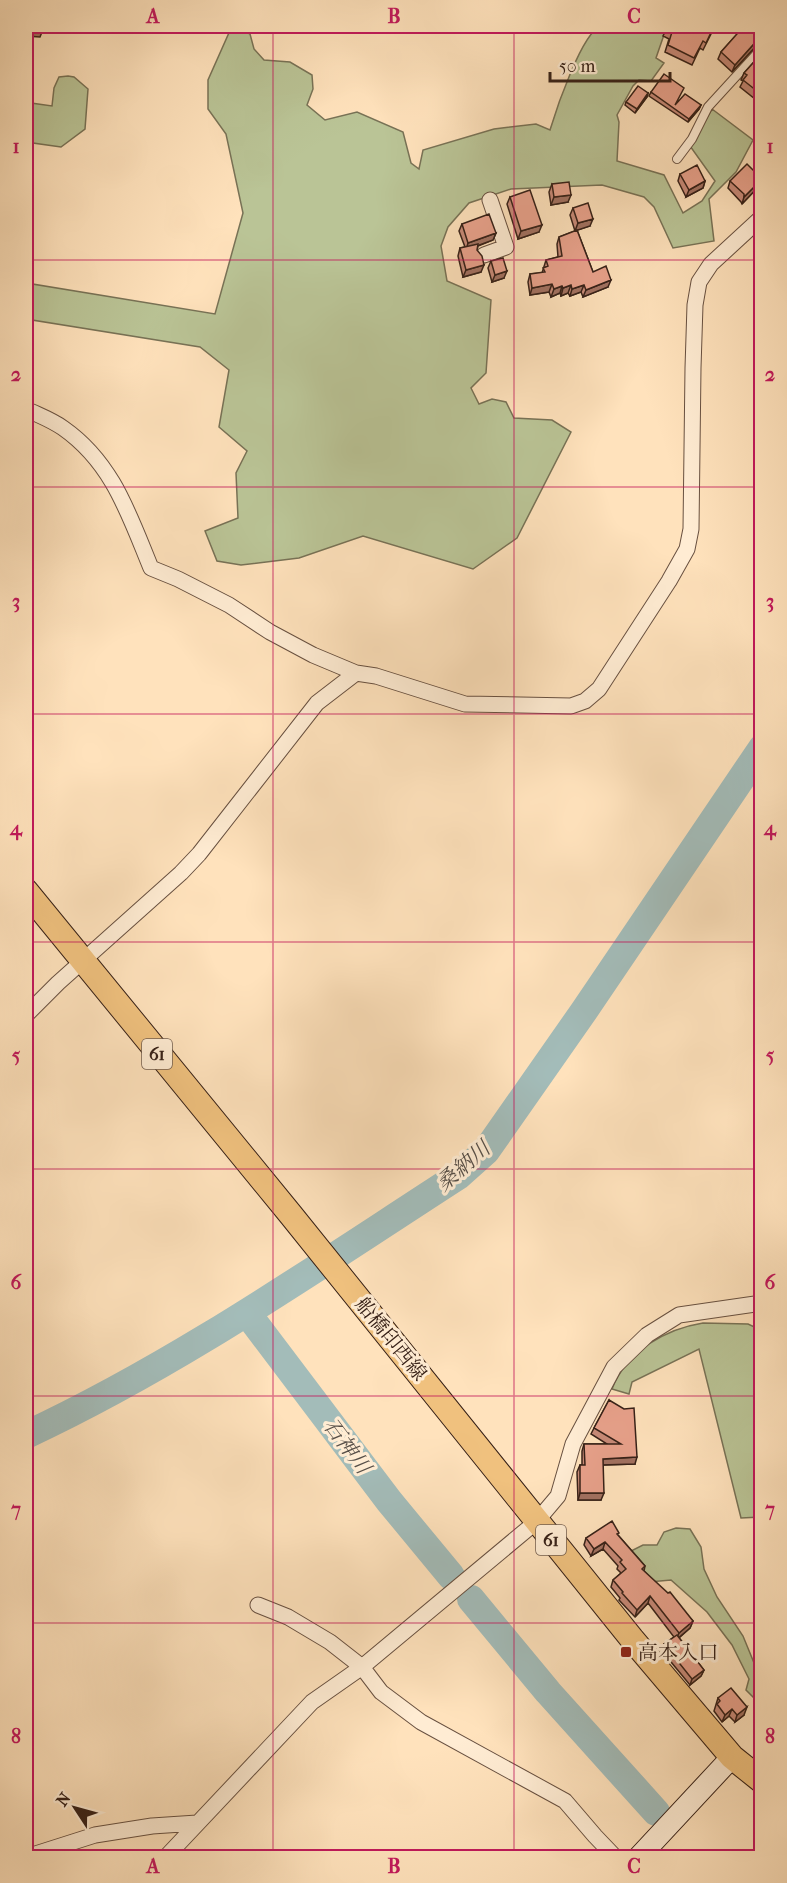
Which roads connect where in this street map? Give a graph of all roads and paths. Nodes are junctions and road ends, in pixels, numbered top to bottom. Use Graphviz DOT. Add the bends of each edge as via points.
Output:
graph roads {
  1 [pos="762,48"];
  2 [pos="677,159"];
  3 [pos="490,200"];
  4 [pos="762,217"];
  5 [pos="484,255"];
  6 [pos="26,409"];
  7 [pos="356,673"];
  8 [pos="26,891"];
  9 [pos="83,963"];
  10 [pos="26,1015"];
  11 [pos="762,1303"];
  12 [pos="536,1522"];
  13 [pos="258,1605"];
  14 [pos="362,1667"];
  15 [pos="732,1757"];
  16 [pos="762,1780"];
  17 [pos="197,1823"];
  18 [pos="26,1857"];
  19 [pos="165,1857"];
  20 [pos="616,1857"];
  21 [pos="638,1857"];
  1 -- 2 [label="lane" via="708,107"];
  3 -- 5 [label="street" via="506,247"];
  4 -- 7 [label="street" via="711,264 699,282 695,305 691,529 687,549 599,689 571,706 465,704"];
  6 -- 7 [label="street" via="62,428 97,459 120,494 151,568 230,605 313,655"];
  7 -- 9 [label="street" via="318,703 193,860"];
  8 -- 9 [label="main road, 船橋印西線 / 61"];
  9 -- 10 [label="street"];
  9 -- 12 [label="main road, 船橋印西線 / 61"];
  11 -- 12 [label="street" via="679,1316 647,1335 614,1367 573,1444 558,1496"];
  12 -- 14 [label="street"];
  12 -- 15 [label="main road, 船橋印西線 / 61"];
  13 -- 14 [label="street" via="288,1617 330,1642"];
  14 -- 17 [label="street" via="312,1702"];
  14 -- 20 [label="street" via="381,1692 421,1722 566,1801"];
  15 -- 16 [label="main road, 船橋印西線 / 61"];
  15 -- 21 [label="street"];
  17 -- 18 [label="street" via="95,1835"];
  17 -- 19 [label="street"];
}
